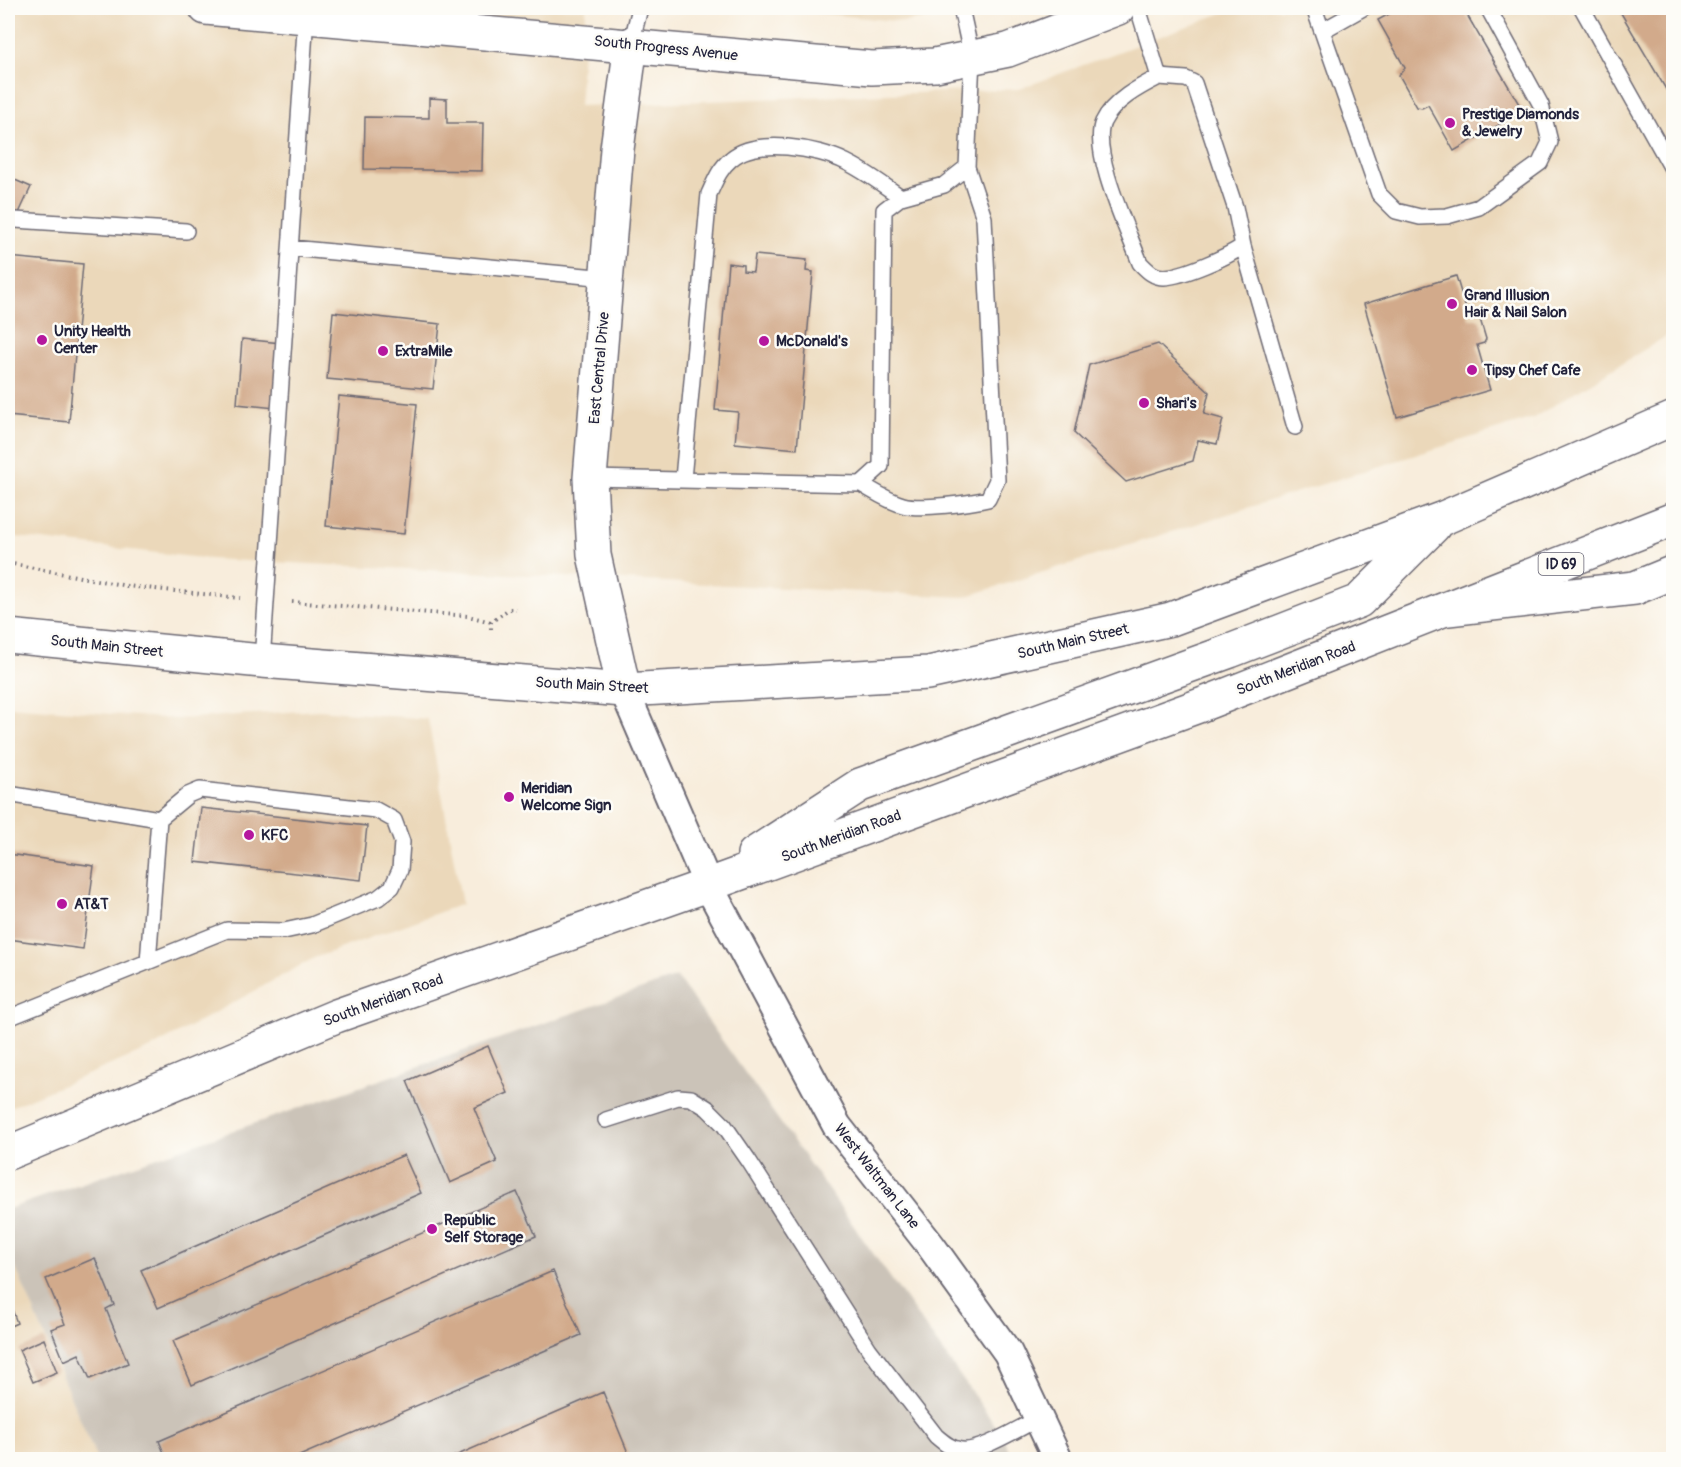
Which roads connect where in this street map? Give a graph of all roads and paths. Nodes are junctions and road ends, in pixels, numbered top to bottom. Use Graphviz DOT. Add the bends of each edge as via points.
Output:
graph roads {
  1 [pos="206,8"];
  2 [pos="640,8"];
  3 [pos="961,8"];
  4 [pos="1118,8"];
  5 [pos="1138,8"];
  6 [pos="1314,8"];
  7 [pos="1363,8"];
  8 [pos="1488,8"];
  9 [pos="1582,8"];
  10 [pos="306,16"];
  11 [pos="1323,31"];
  12 [pos="631,44"];
  13 [pos="972,58"];
  14 [pos="1159,77"];
  15 [pos="967,167"];
  16 [pos="1674,172"];
  17 [pos="901,197"];
  18 [pos="15,220"];
  19 [pos="186,231"];
  20 [pos="1243,246"];
  21 [pos="291,248"];
  22 [pos="607,278"];
  23 [pos="1674,418"];
  24 [pos="1295,427"];
  25 [pos="590,478"];
  26 [pos="683,479"];
  27 [pos="861,484"];
  28 [pos="1441,519"];
  29 [pos="1674,519"];
  30 [pos="8,563"];
  31 [pos="1674,572"];
  32 [pos="231,597"];
  33 [pos="288,602"];
  34 [pos="516,609"];
  35 [pos="1448,609"];
  36 [pos="491,622"];
  37 [pos="491,629"];
  38 [pos="8,636"];
  39 [pos="262,661"];
  40 [pos="624,690"];
  41 [pos="8,794"];
  42 [pos="159,819"];
  43 [pos="708,885"];
  44 [pos="148,962"];
  45 [pos="8,1018"];
  46 [pos="606,1120"];
  47 [pos="8,1153"];
  48 [pos="1040,1418"];
  49 [pos="1058,1460"];
  1 -- 10 [label="main road, South Progress Avenue"];
  2 -- 12 [label="lane"];
  3 -- 13 [label="lane"];
  4 -- 13 [label="main road, South Progress Avenue" via="1008,50"];
  5 -- 14 [label="lane"];
  6 -- 11 [label="lane"];
  7 -- 11 [label="lane"];
  8 -- 11 [label="lane" via="1541,105 1550,142 1540,163 1479,207 1447,216 1420,217 1395,211 1379,194"];
  9 -- 16 [label="lane"];
  10 -- 12 [label="main road, South Progress Avenue"];
  10 -- 21 [label="lane"];
  12 -- 13 [label="main road, South Progress Avenue" via="872,68 935,65"];
  12 -- 22 [label="main road, East Central Drive" via="617,149"];
  13 -- 15 [label="lane"];
  14 -- 20 [label="lane" via="1194,83 1235,207"];
  14 -- 20 [label="lane" via="1129,94 1102,124 1101,156 1140,263 1150,273 1163,277 1208,264"];
  15 -- 17 [label="lane" via="944,185"];
  15 -- 27 [label="lane" via="984,218 987,252 997,480 994,490 988,499 971,503 906,506"];
  17 -- 26 [label="lane" via="844,161 810,150 757,146 741,151 720,170 709,194"];
  17 -- 27 [label="lane" via="884,210 881,466"];
  18 -- 19 [label="lane"];
  20 -- 24 [label="lane"];
  21 -- 22 [label="lane"];
  21 -- 39 [label="lane"];
  22 -- 25 [label="main road, East Central Drive"];
  23 -- 28 [label="main road"];
  25 -- 26 [label="lane"];
  25 -- 40 [label="main road, East Central Drive" via="594,555"];
  26 -- 27 [label="lane"];
  28 -- 40 [label="main road, South Main Street" via="1171,619 928,673"];
  28 -- 43 [label="main road" via="1359,601 860,785"];
  29 -- 35 [label="main road, South Meridian Road / ID 69"];
  30 -- 32 [label="path" via="127,586"];
  31 -- 35 [label="main road" via="1635,588"];
  33 -- 36 [label="path" via="468,616"];
  34 -- 36 [label="path" via="509,609"];
  35 -- 43 [label="main road, South Meridian Road" via="1201,705"];
  36 -- 37 [label="path"];
  38 -- 39 [label="main road, South Main Street"];
  39 -- 40 [label="main road, South Main Street"];
  40 -- 43 [label="street, West Waltman Lane"];
  41 -- 42 [label="lane"];
  42 -- 44 [label="lane"];
  42 -- 44 [label="lane" via="200,790 376,810 394,820 402,842 400,870 392,887 378,898 323,921 284,931 227,930"];
  43 -- 47 [label="main road, South Meridian Road" via="336,1016"];
  43 -- 48 [label="street, West Waltman Lane" via="837,1126 1008,1353"];
  44 -- 45 [label="lane"];
  46 -- 48 [label="lane" via="678,1097 691,1098 707,1108 724,1125 869,1348 936,1436 949,1446 974,1449"];
  48 -- 49 [label="street, West Waltman Lane"];
}
